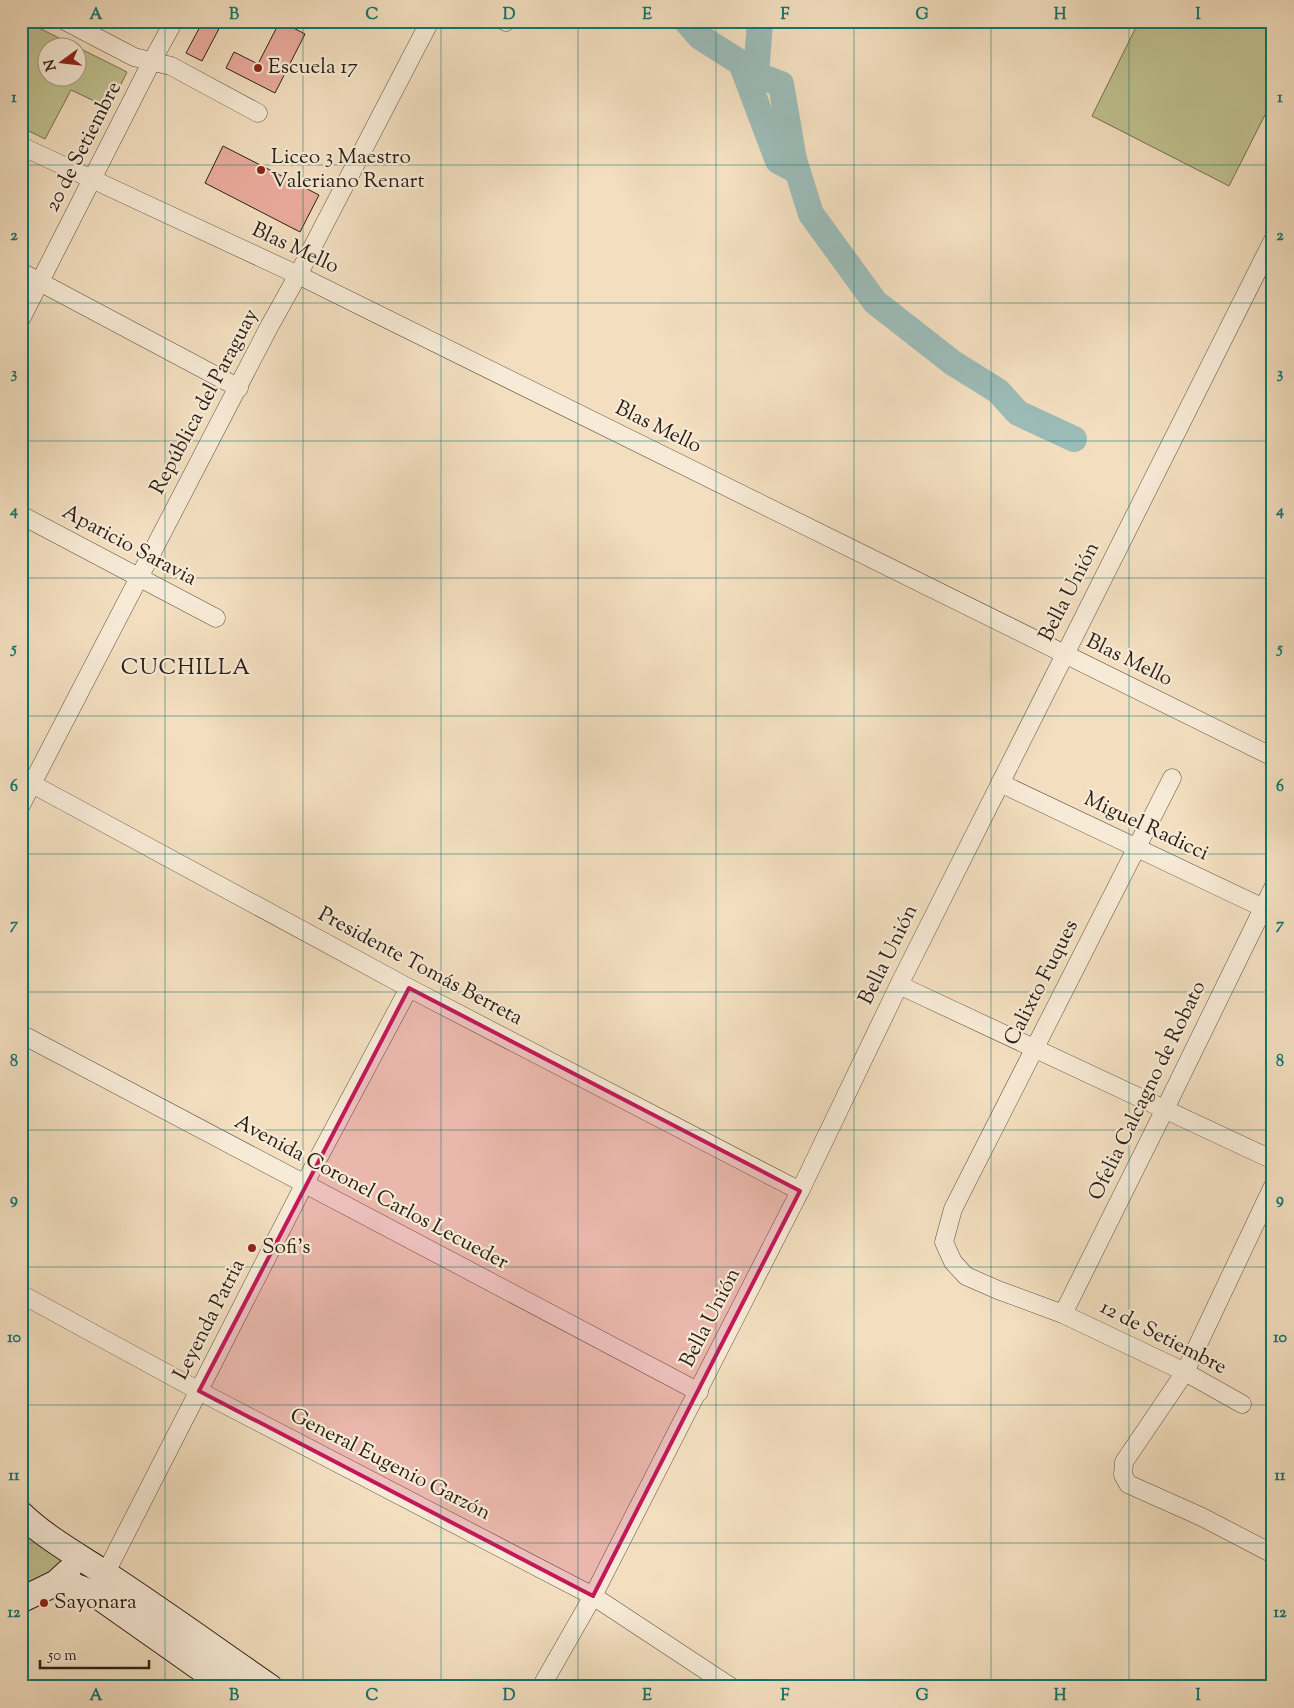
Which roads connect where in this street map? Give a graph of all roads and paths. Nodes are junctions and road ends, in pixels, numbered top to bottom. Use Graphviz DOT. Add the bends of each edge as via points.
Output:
graph roads {
  1 [pos="65,21"];
  2 [pos="174,21"];
  3 [pos="430,21"];
  4 [pos="152,61"];
  5 [pos="258,113"];
  6 [pos="21,146"];
  7 [pos="92,180"];
  8 [pos="1273,240"];
  9 [pos="21,272"];
  10 [pos="298,275"];
  11 [pos="41,282"];
  12 [pos="21,319"];
  13 [pos="238,388"];
  14 [pos="21,515"];
  15 [pos="139,577"];
  16 [pos="216,618"];
  17 [pos="1064,655"];
  18 [pos="1273,757"];
  19 [pos="1172,778"];
  20 [pos="27,781"];
  21 [pos="1000,783"];
  22 [pos="21,805"];
  23 [pos="1136,848"];
  24 [pos="1273,888"];
  25 [pos="1268,910"];
  26 [pos="899,985"];
  27 [pos="410,988"];
  28 [pos="21,1034"];
  29 [pos="1034,1049"];
  30 [pos="1165,1109"];
  31 [pos="1273,1160"];
  32 [pos="305,1184"];
  33 [pos="1273,1186"];
  34 [pos="800,1191"];
  35 [pos="21,1294"];
  36 [pos="1063,1314"];
  37 [pos="1184,1372"];
  38 [pos="199,1391"];
  39 [pos="699,1392"];
  40 [pos="1242,1404"];
  41 [pos="21,1514"];
  42 [pos="69,1550"];
  43 [pos="1273,1554"];
  44 [pos="56,1583"];
  45 [pos="100,1584"];
  46 [pos="593,1596"];
  47 [pos="21,1600"];
  48 [pos="227,1687"];
  49 [pos="270,1687"];
  50 [pos="541,1687"];
  51 [pos="730,1687"];
  1 -- 4 [label="street" via="134,57"];
  2 -- 4 [label="street, 20 de Setiembre"];
  3 -- 10 [label="street, República del Paraguay"];
  4 -- 5 [label="street" via="171,66"];
  4 -- 7 [label="street, 20 de Setiembre"];
  6 -- 7 [label="street, Blas Mello"];
  7 -- 10 [label="street, Blas Mello"];
  7 -- 11 [label="street, 20 de Setiembre"];
  8 -- 17 [label="street, Bella Unión"];
  9 -- 11 [label="street"];
  10 -- 13 [label="street, República del Paraguay"];
  10 -- 17 [label="street, Blas Mello"];
  11 -- 12 [label="street, 20 de Setiembre"];
  11 -- 13 [label="street"];
  13 -- 15 [label="street, República del Paraguay"];
  14 -- 15 [label="street, Aparicio Saravia"];
  15 -- 16 [label="street, Aparicio Saravia"];
  15 -- 20 [label="street, República del Paraguay"];
  17 -- 18 [label="street, Blas Mello"];
  17 -- 21 [label="street, Bella Unión"];
  19 -- 23 [label="street, Calixto Fuques"];
  20 -- 22 [label="street, República del Paraguay"];
  20 -- 27 [label="street, Presidente Tomás Berreta"];
  21 -- 23 [label="street, Miguel Radicci"];
  21 -- 26 [label="street, Bella Unión"];
  23 -- 25 [label="street, Miguel Radicci"];
  23 -- 29 [label="street, Calixto Fuques"];
  24 -- 25 [label="street, Ofelia Calcagno de Robato"];
  25 -- 30 [label="street, Ofelia Calcagno de Robato"];
  26 -- 29 [label="street"];
  26 -- 34 [label="street, Bella Unión"];
  27 -- 32 [label="street, Leyenda Patria"];
  27 -- 34 [label="street, Presidente Tomás Berreta"];
  28 -- 32 [label="street, Avenida Coronel Carlos Lecueder"];
  29 -- 30 [label="street"];
  29 -- 36 [label="street, Calixto Fuques" via="953,1209 944,1242 953,1262 966,1276"];
  30 -- 31 [label="street"];
  30 -- 36 [label="street, Ofelia Calcagno de Robato"];
  32 -- 38 [label="street, Leyenda Patria"];
  32 -- 39 [label="street, Avenida Coronel Carlos Lecueder"];
  33 -- 37 [label="street"];
  34 -- 39 [label="street, Bella Unión"];
  35 -- 38 [label="street, General Eugenio Garzón"];
  36 -- 37 [label="street, 12 de Setiembre"];
  37 -- 40 [label="street, 12 de Setiembre"];
  37 -- 43 [label="street" via="1124,1462 1122,1475 1128,1484"];
  38 -- 45 [label="street, Leyenda Patria"];
  38 -- 46 [label="street, General Eugenio Garzón"];
  39 -- 46 [label="street, Bella Unión"];
  41 -- 42 [label="main road"];
  42 -- 44 [label="main road" via="68,1573"];
  42 -- 45 [label="main road"];
  44 -- 45 [label="main road" via="77,1587"];
  44 -- 47 [label="main road"];
  45 -- 48 [label="main road"];
  45 -- 49 [label="main road"];
  46 -- 50 [label="street, Bella Unión"];
  46 -- 51 [label="street, General Eugenio Garzón"];
}
